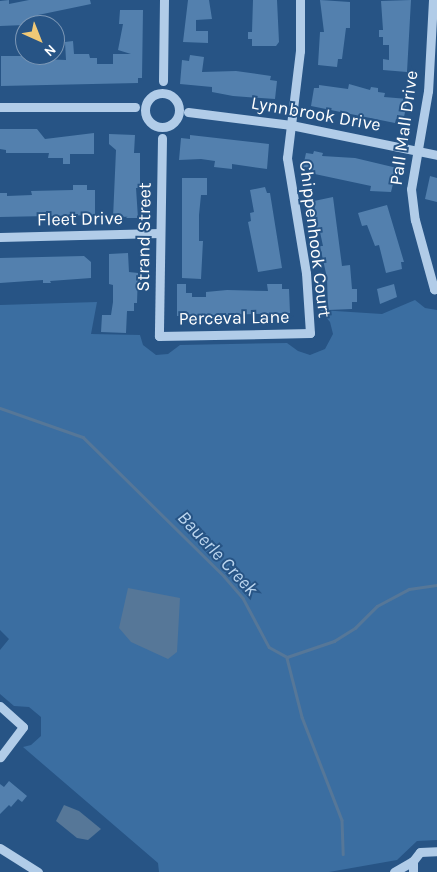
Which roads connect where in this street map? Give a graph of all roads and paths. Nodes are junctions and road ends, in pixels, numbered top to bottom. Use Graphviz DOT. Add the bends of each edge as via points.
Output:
graph roads {
  1 [pos="164,0"];
  2 [pos="300,0"];
  3 [pos="433,0"];
  4 [pos="434,43"];
  5 [pos="163,81"];
  6 [pos="157,93"];
  7 [pos="168,93"];
  8 [pos="147,102"];
  9 [pos="179,106"];
  10 [pos="0,107"];
  11 [pos="135,107"];
  12 [pos="188,112"];
  13 [pos="145,114"];
  14 [pos="178,116"];
  15 [pos="291,125"];
  16 [pos="157,126"];
  17 [pos="167,126"];
  18 [pos="162,138"];
  19 [pos="419,151"];
  20 [pos="437,155"];
  21 [pos="160,233"];
  22 [pos="0,237"];
  23 [pos="435,289"];
  24 [pos="310,333"];
  25 [pos="159,336"];
  26 [pos="0,706"];
  27 [pos="0,757"];
  28 [pos="0,848"];
  29 [pos="437,851"];
  30 [pos="413,861"];
  31 [pos="38,872"];
  32 [pos="394,872"];
  33 [pos="413,872"];
  1 -- 5 [label="street"];
  2 -- 15 [label="street, Chippenhook Court" via="300,52"];
  3 -- 4 [label="street, Pall Mall Drive"];
  4 -- 19 [label="street, Pall Mall Drive"];
  5 -- 6 [label="street"];
  5 -- 7 [label="street"];
  6 -- 7 [label="street"];
  6 -- 8 [label="street"];
  7 -- 9 [label="street"];
  8 -- 11 [label="street"];
  8 -- 13 [label="street"];
  9 -- 12 [label="street, Lynnbrook Drive"];
  9 -- 14 [label="street"];
  10 -- 11 [label="street"];
  11 -- 13 [label="street"];
  12 -- 14 [label="street, Lynnbrook Drive"];
  12 -- 15 [label="street, Lynnbrook Drive"];
  13 -- 16 [label="street"];
  14 -- 17 [label="street"];
  15 -- 19 [label="street, Lynnbrook Drive"];
  15 -- 24 [label="street, Chippenhook Court" via="287,169 306,273"];
  16 -- 17 [label="street"];
  16 -- 18 [label="street, Strand Street"];
  17 -- 18 [label="street, Strand Street"];
  18 -- 21 [label="street, Strand Street"];
  19 -- 20 [label="street, Lynnbrook Drive"];
  19 -- 23 [label="street, Pall Mall Drive" via="411,189 412,208"];
  21 -- 22 [label="street, Fleet Drive"];
  21 -- 25 [label="street, Strand Street"];
  24 -- 25 [label="street, Perceval Lane"];
  26 -- 27 [label="street" via="23,727"];
  28 -- 31 [label="street"];
  29 -- 30 [label="street" via="425,849"];
  30 -- 32 [label="street"];
  30 -- 33 [label="street"];
}
